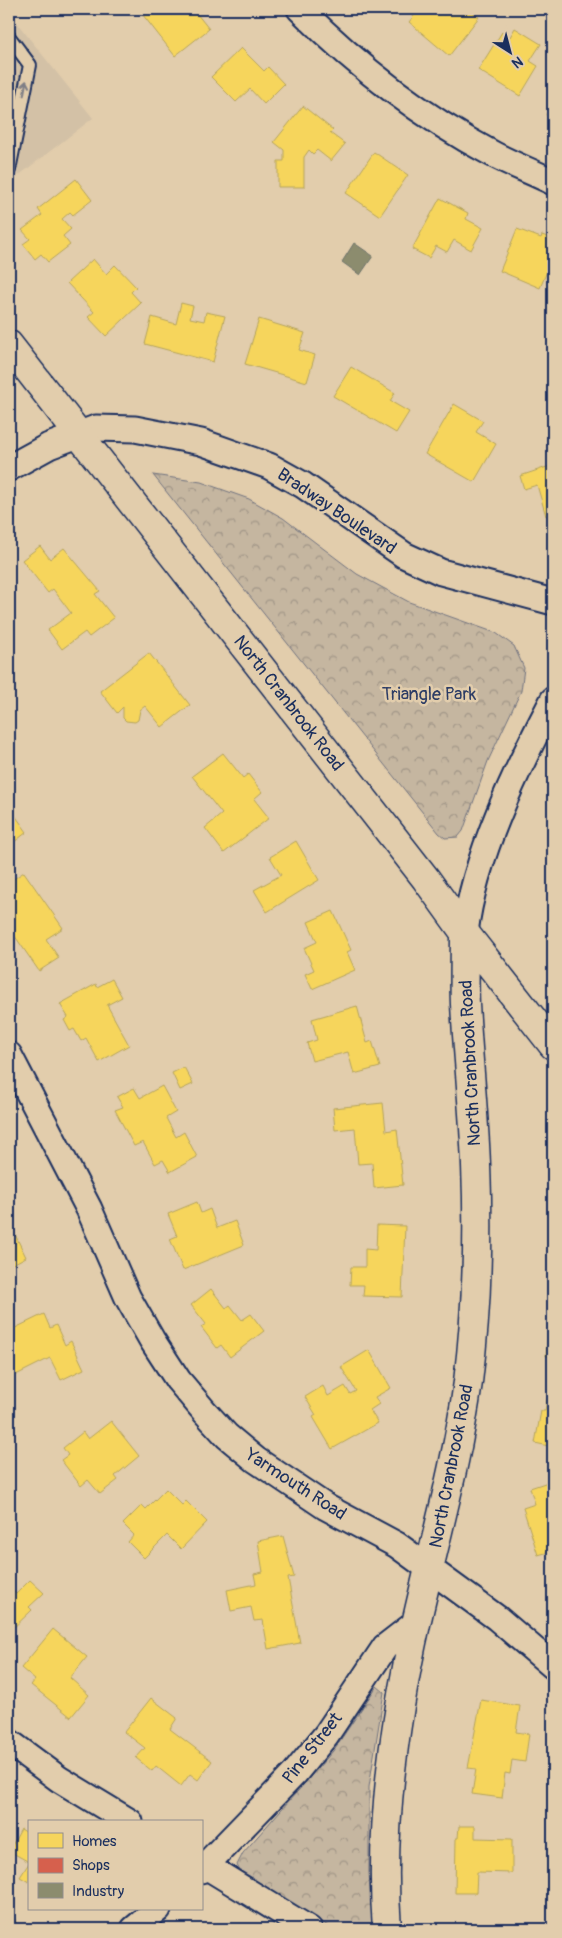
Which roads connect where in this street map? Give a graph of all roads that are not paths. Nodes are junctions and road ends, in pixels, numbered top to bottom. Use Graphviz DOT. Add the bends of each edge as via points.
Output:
graph roads {
  1 [pos="300,9"];
  2 [pos="9,38"];
  3 [pos="9,170"];
  4 [pos="553,182"];
  5 [pos="9,345"];
  6 [pos="77,434"];
  7 [pos="9,468"];
  8 [pos="553,602"];
  9 [pos="553,700"];
  10 [pos="465,933"];
  11 [pos="553,1045"];
  12 [pos="9,1055"];
  13 [pos="430,1568"];
  14 [pos="416,1623"];
  15 [pos="553,1666"];
  16 [pos="9,1742"];
  17 [pos="127,1820"];
  18 [pos="203,1866"];
  19 [pos="157,1910"];
  20 [pos="134,1929"];
  21 [pos="309,1929"];
  22 [pos="387,1929"];
  1 -- 4 [label="street" via="331,40 410,103 491,153"];
  3 -- 2 [label="lane, one-way" via="30,65"];
  5 -- 6 [label="street, North Cranbrook Road"];
  6 -- 7 [label="street, Bradway Boulevard"];
  6 -- 8 [label="street, Bradway Boulevard" via="96,428 128,429 201,442 234,452 303,485 370,534 418,562 441,572"];
  6 -- 10 [label="street, North Cranbrook Road"];
  9 -- 10 [label="street" via="504,801 468,907"];
  10 -- 11 [label="street"];
  10 -- 13 [label="street, North Cranbrook Road" via="465,1004 476,1165 477,1285 459,1443"];
  12 -- 13 [label="street, Yarmouth Road" via="89,1209 133,1306 178,1380 227,1436 285,1481 326,1508 397,1545"];
  13 -- 14 [label="street, North Cranbrook Road"];
  13 -- 15 [label="street, Yarmouth Road" via="497,1618"];
  14 -- 18 [label="street, Pine Street" via="386,1647 307,1758"];
  14 -- 22 [label="street, North Cranbrook Road" via="390,1786 386,1848"];
  16 -- 17 [label="street" via="59,1779"];
  18 -- 21 [label="street"];
  19 -- 20 [label="street"];
}
